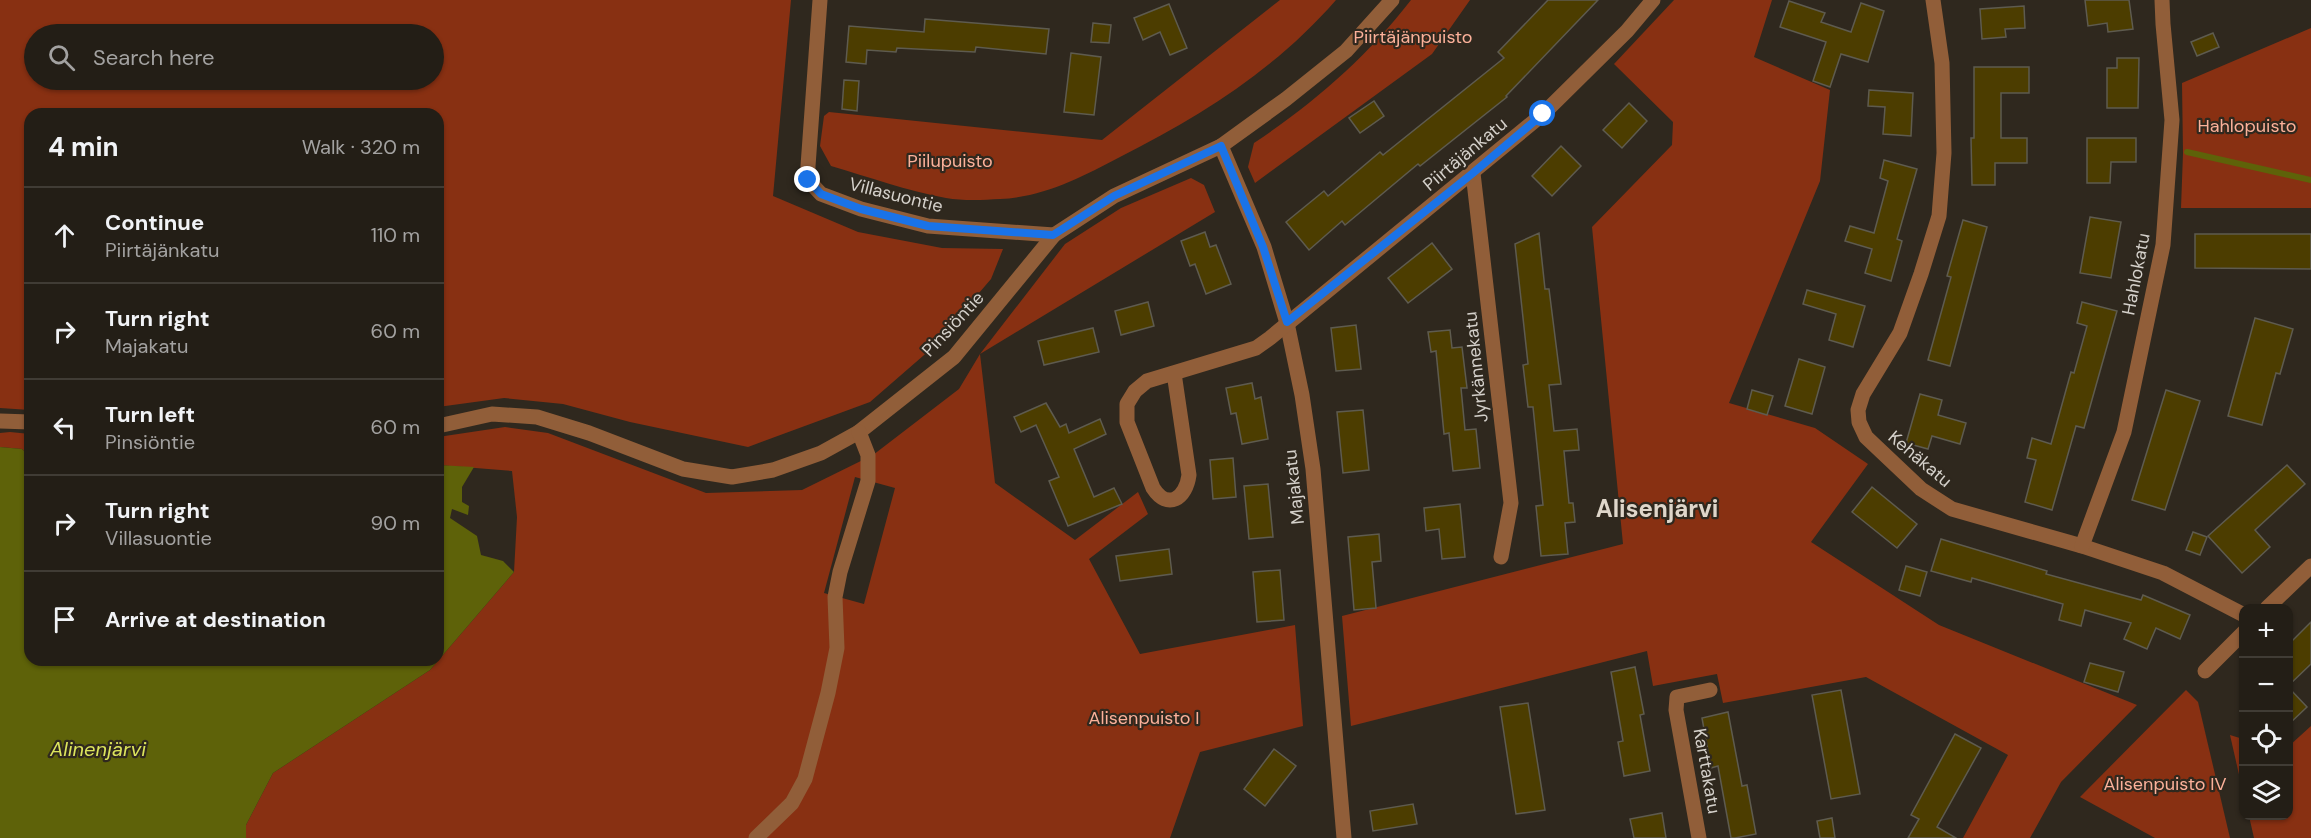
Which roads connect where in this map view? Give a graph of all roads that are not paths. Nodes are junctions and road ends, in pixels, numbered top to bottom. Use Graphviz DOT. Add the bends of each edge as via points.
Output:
graph roads {
  1 [pos="820,0"];
  2 [pos="1392,0"];
  3 [pos="1653,0"];
  4 [pos="1933,0"];
  5 [pos="2162,0"];
  6 [pos="1221,146"];
  7 [pos="1473,173"];
  8 [pos="1053,235"];
  9 [pos="1287,322"];
  10 [pos="1174,373"];
  11 [pos="0,420"];
  12 [pos="24,422"];
  13 [pos="444,425"];
  14 [pos="859,432"];
  15 [pos="2082,546"];
  16 [pos="1501,557"];
  17 [pos="2311,566"];
  18 [pos="2272,604"];
  19 [pos="2239,612"];
  20 [pos="2239,637"];
  21 [pos="2205,671"];
  22 [pos="1710,690"];
  23 [pos="756,838"];
  24 [pos="1344,838"];
  25 [pos="1699,838"];
  1 -- 8 [label="street, Villasuontie" via="808,180 821,194 928,226"];
  2 -- 6 [label="street, Pinsiöntie" via="1346,51"];
  3 -- 7 [label="street, Piirtäjänkatu" via="1543,114"];
  4 -- 15 [label="street, Kehäkatu" via="1942,63 1944,153 1939,216 1900,333 1863,394 1859,422 1878,450 1921,489 1952,509"];
  5 -- 15 [label="street, Hahlokatu" via="2172,120 2163,245 2124,432"];
  6 -- 8 [label="street, Pinsiöntie" via="1114,196"];
  6 -- 9 [label="street, Majakatu" via="1263,247"];
  7 -- 9 [label="street, Piirtäjänkatu"];
  7 -- 16 [label="street, Jyrkännekatu" via="1511,503"];
  8 -- 14 [label="street, Pinsiöntie" via="954,357"];
  9 -- 10 [label="street, Piirtäjänkatu" via="1256,348"];
  9 -- 24 [label="street, Majakatu" via="1312,469"];
  10 -- 10 [label="street, Piirtäjänkatu" via="1147,381 1127,404 1127,422 1153,488 1167,500 1180,497 1187,489 1189,475"];
  11 -- 12 [label="street"];
  13 -- 14 [label="street, Pinsiöntie" via="492,414 537,417 683,469 732,477 773,470 821,453"];
  14 -- 23 [label="street" via="868,455 868,481 835,597 837,648 828,693 801,787 792,803"];
  15 -- 19 [label="street, Kehäkatu" via="2163,573"];
  17 -- 18 [label="street"];
  20 -- 21 [label="street"];
  22 -- 25 [label="street, Karttakatu" via="1677,697 1676,710"];
}
